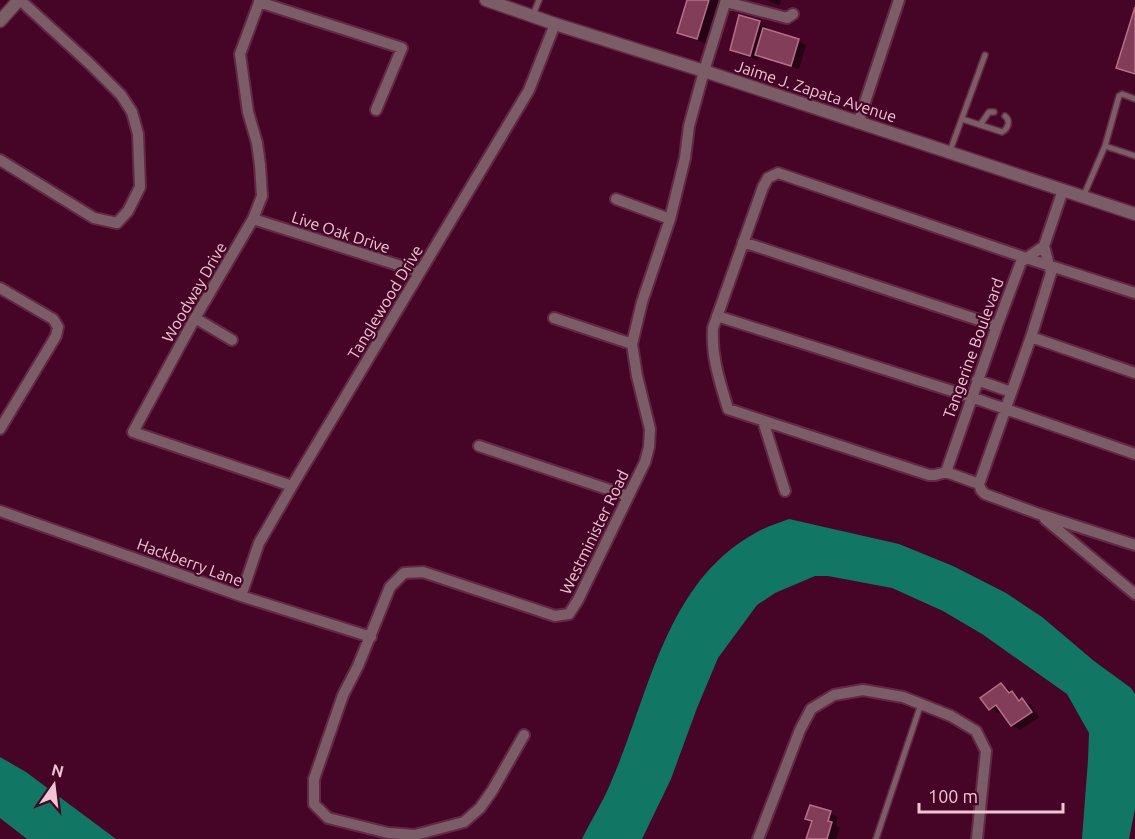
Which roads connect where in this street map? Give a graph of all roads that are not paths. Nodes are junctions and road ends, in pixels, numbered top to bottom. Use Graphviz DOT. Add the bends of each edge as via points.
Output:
graph roads {
  1 [pos="20,0"];
  2 [pos="486,0"];
  3 [pos="539,0"];
  4 [pos="899,0"];
  5 [pos="259,1"];
  6 [pos="726,1"];
  7 [pos="793,14"];
  8 [pos="533,16"];
  9 [pos="1,17"];
  10 [pos="555,24"];
  11 [pos="985,55"];
  12 [pos="704,71"];
  13 [pos="1135,99"];
  14 [pos="376,111"];
  15 [pos="994,112"];
  16 [pos="1005,116"];
  17 [pos="962,119"];
  18 [pos="858,123"];
  19 [pos="980,125"];
  20 [pos="1105,146"];
  21 [pos="950,153"];
  22 [pos="1135,156"];
  23 [pos="0,160"];
  24 [pos="1063,190"];
  25 [pos="1083,197"];
  26 [pos="616,199"];
  27 [pos="1134,210"];
  28 [pos="253,219"];
  29 [pos="670,219"];
  30 [pos="743,242"];
  31 [pos="1044,246"];
  32 [pos="1026,258"];
  33 [pos="1050,265"];
  34 [pos="420,272"];
  35 [pos="0,288"];
  36 [pos="1135,293"];
  37 [pos="717,316"];
  38 [pos="195,318"];
  39 [pos="554,318"];
  40 [pos="997,326"];
  41 [pos="1031,338"];
  42 [pos="232,340"];
  43 [pos="632,344"];
  44 [pos="1135,373"];
  45 [pos="977,380"];
  46 [pos="1011,392"];
  47 [pos="971,397"];
  48 [pos="1005,410"];
  49 [pos="763,421"];
  50 [pos="0,429"];
  51 [pos="479,446"];
  52 [pos="1135,454"];
  53 [pos="946,472"];
  54 [pos="979,484"];
  55 [pos="292,486"];
  56 [pos="785,491"];
  57 [pos="628,496"];
  58 [pos="0,511"];
  59 [pos="1040,514"];
  60 [pos="1135,545"];
  61 [pos="1135,594"];
  62 [pos="241,596"];
  63 [pos="371,637"];
  64 [pos="921,704"];
  65 [pos="524,735"];
  66 [pos="758,839"];
  67 [pos="876,839"];
  68 [pos="977,839"];
  1 -- 9 [label="street"];
  1 -- 23 [label="street" via="89,63 132,112 138,134 140,188 117,224 94,218"];
  2 -- 8 [label="street, Jaime J. Zapata Avenue"];
  3 -- 8 [label="lane"];
  4 -- 18 [label="street"];
  5 -- 14 [label="street" via="402,48"];
  5 -- 28 [label="street, Woodway Drive" via="240,54 260,165 262,196"];
  6 -- 7 [label="street" via="787,18"];
  6 -- 12 [label="street, Westminister Road"];
  8 -- 10 [label="street, Jaime J. Zapata Avenue"];
  10 -- 12 [label="street, Jaime J. Zapata Avenue"];
  10 -- 34 [label="street, Tanglewood Drive" via="529,90"];
  11 -- 17 [label="lane"];
  12 -- 18 [label="street, Jaime J. Zapata Avenue"];
  12 -- 29 [label="street, Westminister Road"];
  13 -- 20 [label="lane" via="1119,96"];
  15 -- 19 [label="lane" via="989,112"];
  16 -- 19 [label="lane" via="1009,122 1002,132"];
  17 -- 19 [label="lane"];
  17 -- 21 [label="lane"];
  18 -- 21 [label="street, Jaime J. Zapata Avenue"];
  20 -- 22 [label="lane"];
  20 -- 25 [label="lane"];
  21 -- 24 [label="street, Jaime J. Zapata Avenue"];
  24 -- 25 [label="street, Jaime J. Zapata Avenue"];
  24 -- 31 [label="street"];
  25 -- 27 [label="street, Jaime J. Zapata Avenue"];
  26 -- 29 [label="street"];
  28 -- 34 [label="street, Live Oak Drive"];
  28 -- 38 [label="street, Woodway Drive"];
  29 -- 43 [label="street, Westminister Road"];
  30 -- 32 [label="street" via="763,187 768,178 778,173"];
  30 -- 37 [label="street"];
  30 -- 40 [label="street"];
  31 -- 32 [label="street, Tangerine Boulevard"];
  31 -- 33 [label="street"];
  32 -- 33 [label="street"];
  32 -- 40 [label="street, Tangerine Boulevard" via="1021,262"];
  33 -- 36 [label="street"];
  33 -- 41 [label="street"];
  34 -- 55 [label="street, Tanglewood Drive"];
  35 -- 50 [label="street" via="53,319 58,327"];
  37 -- 47 [label="street"];
  37 -- 49 [label="street" via="712,343 728,410"];
  38 -- 42 [label="street"];
  38 -- 55 [label="street, Woodway Drive" via="133,432"];
  39 -- 43 [label="street"];
  40 -- 45 [label="street, Tangerine Boulevard"];
  41 -- 44 [label="street"];
  41 -- 46 [label="street"];
  43 -- 57 [label="street, Westminister Road" via="650,429 645,462"];
  45 -- 46 [label="street"];
  45 -- 47 [label="street, Tangerine Boulevard"];
  46 -- 48 [label="street"];
  47 -- 48 [label="street"];
  47 -- 53 [label="street, Tangerine Boulevard"];
  48 -- 52 [label="street"];
  48 -- 54 [label="street"];
  49 -- 53 [label="street" via="928,475"];
  49 -- 56 [label="street"];
  51 -- 57 [label="street"];
  53 -- 54 [label="street"];
  54 -- 59 [label="street" via="985,494"];
  55 -- 62 [label="street, Tanglewood Drive" via="259,543"];
  57 -- 63 [label="street, Westminister Road" via="570,614 555,616 423,572 404,573 390,587"];
  58 -- 62 [label="street, Hackberry Lane"];
  59 -- 60 [label="street"];
  59 -- 61 [label="street"];
  62 -- 63 [label="street, Hackberry Lane"];
  63 -- 65 [label="street, Westminister Road" via="343,695 314,779 314,804 328,818 388,833 415,835 465,822 480,808"];
  64 -- 66 [label="street" via="863,690 834,695 811,709"];
  64 -- 67 [label="lane"];
  64 -- 68 [label="street" via="976,731 986,751"];
}
